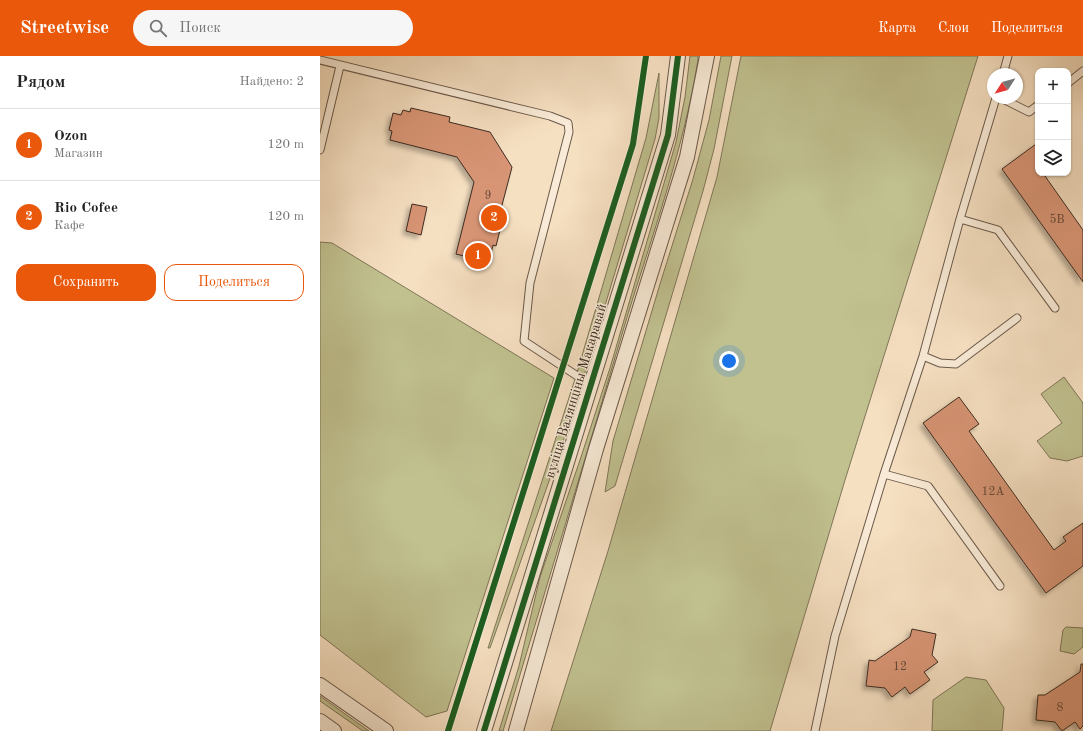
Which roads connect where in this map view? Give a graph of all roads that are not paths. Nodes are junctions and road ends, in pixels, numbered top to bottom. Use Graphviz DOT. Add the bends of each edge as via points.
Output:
graph roads {
  1 [pos="678,56"];
  2 [pos="707,56"];
  3 [pos="1008,56"];
  4 [pos="320,60"];
  5 [pos="340,66"];
  6 [pos="1005,68"];
  7 [pos="1083,71"];
  8 [pos="1071,81"];
  9 [pos="994,104"];
  10 [pos="1014,104"];
  11 [pos="1035,107"];
  12 [pos="320,150"];
  13 [pos="960,219"];
  14 [pos="1055,308"];
  15 [pos="1017,318"];
  16 [pos="922,356"];
  17 [pos="591,385"];
  18 [pos="884,474"];
  19 [pos="1000,586"];
  20 [pos="320,685"];
  21 [pos="320,721"];
  22 [pos="334,731"];
  23 [pos="386,731"];
  24 [pos="484,731"];
  25 [pos="516,731"];
  26 [pos="815,731"];
  1 -- 17 [label="street, вуліца Валянціны Макаравай" via="668,136"];
  2 -- 25 [label="street" via="687,157 596,449"];
  3 -- 6 [label="lane"];
  4 -- 5 [label="lane"];
  5 -- 12 [label="lane"];
  5 -- 17 [label="lane" via="550,116 568,123 568,132 530,283 524,341"];
  7 -- 8 [label="lane"];
  9 -- 13 [label="lane"];
  10 -- 11 [label="lane" via="1029,112"];
  13 -- 14 [label="lane" via="998,230"];
  13 -- 16 [label="lane"];
  15 -- 16 [label="lane" via="956,364 940,363"];
  16 -- 18 [label="lane"];
  17 -- 24 [label="street, вуліца Валянціны Макаравай"];
  18 -- 19 [label="lane" via="928,486"];
  18 -- 26 [label="lane" via="835,636"];
  20 -- 23 [label="street"];
  21 -- 22 [label="street"];
}
